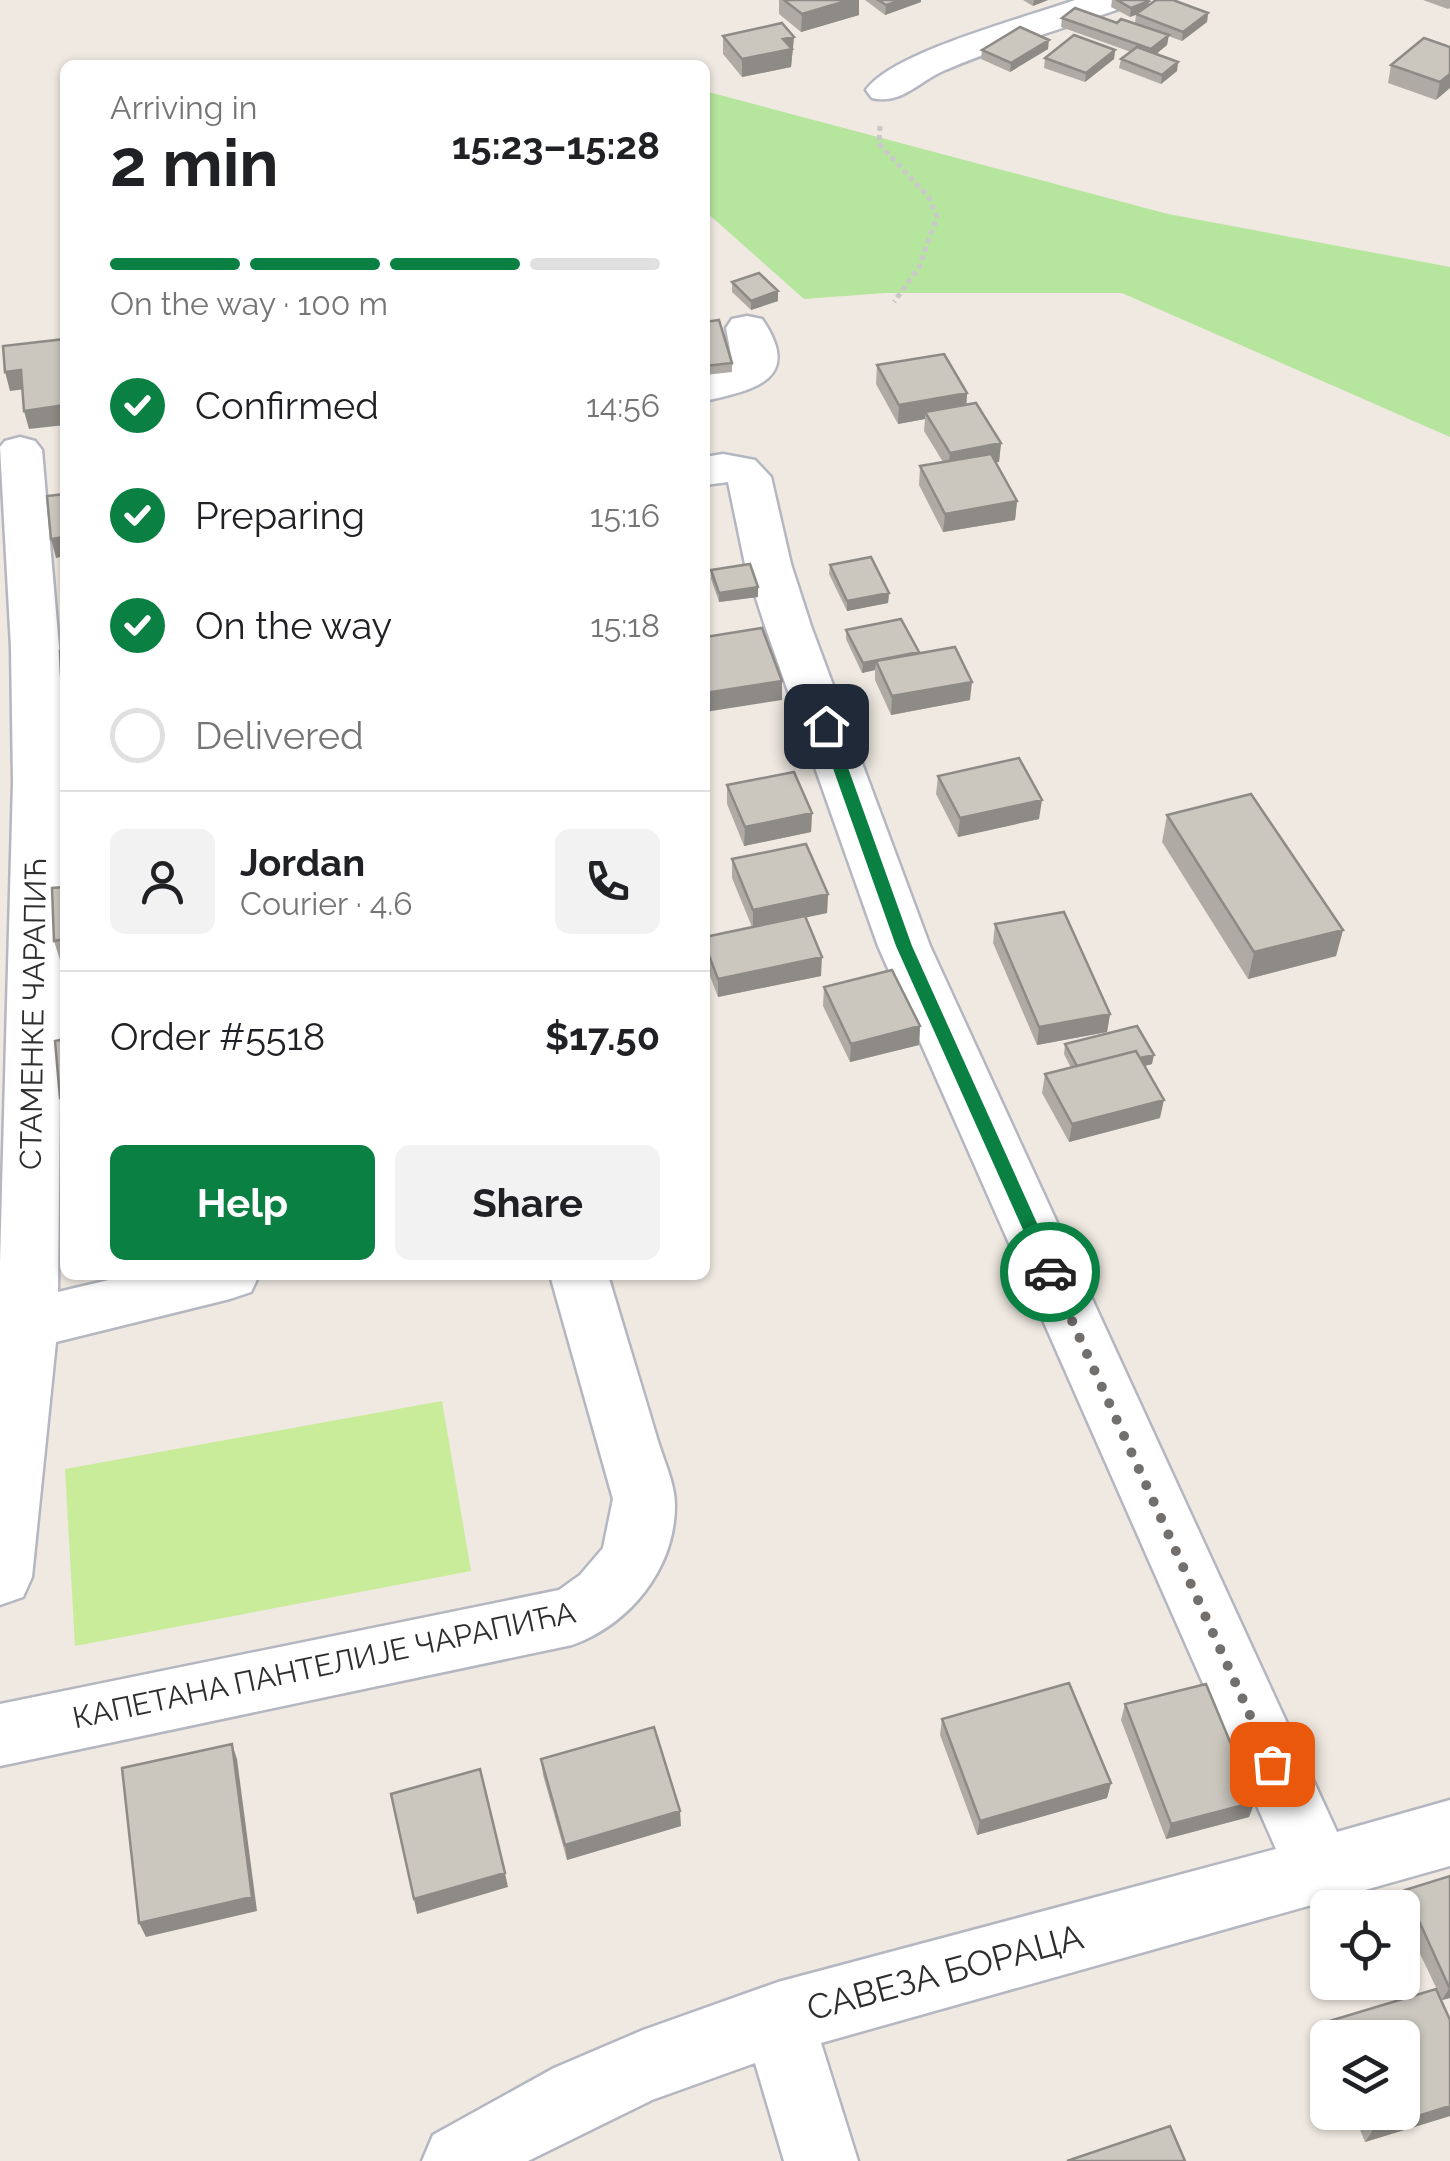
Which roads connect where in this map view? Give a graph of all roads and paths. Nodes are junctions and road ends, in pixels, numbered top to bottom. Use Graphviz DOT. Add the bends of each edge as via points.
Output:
graph roads {
  1 [pos="1110,0"];
  2 [pos="885,90"];
  3 [pos="894,302"];
  4 [pos="747,328"];
  5 [pos="719,435"];
  6 [pos="28,450"];
  7 [pos="209,1280"];
  8 [pos="581,1280"];
  9 [pos="28,1324"];
  10 [pos="0,1576"];
  11 [pos="0,1735"];
  12 [pos="1450,1833"];
  13 [pos="1320,1871"];
  14 [pos="778,2018"];
  15 [pos="478,2155"];
  16 [pos="821,2161"];
  1 -- 2 [label="street" via="928,64"];
  2 -- 3 [label="path" via="879,144 928,196 937,218 918,267"];
  4 -- 5 [label="street" via="754,369 742,380"];
  5 -- 13 [label="street" via="904,946"];
  6 -- 9 [label="street, СТАМЕНКЕ ЧАРАПИЋ" via="38,782"];
  7 -- 9 [label="street"];
  8 -- 11 [label="street, КАПЕТАНА ПАНТЕЛИЈЕ ЧАРАПИЋА" via="644,1500 644,1524 626,1570 594,1604 572,1616"];
  9 -- 10 [label="street, СТАМЕНКЕ ЧАРАПИЋ"];
  12 -- 13 [label="street, САВЕЗА БОРАЦА"];
  13 -- 14 [label="street, САВЕЗА БОРАЦА"];
  14 -- 15 [label="street, САВЕЗА БОРАЦА" via="598,2086"];
  14 -- 16 [label="street"];
}
